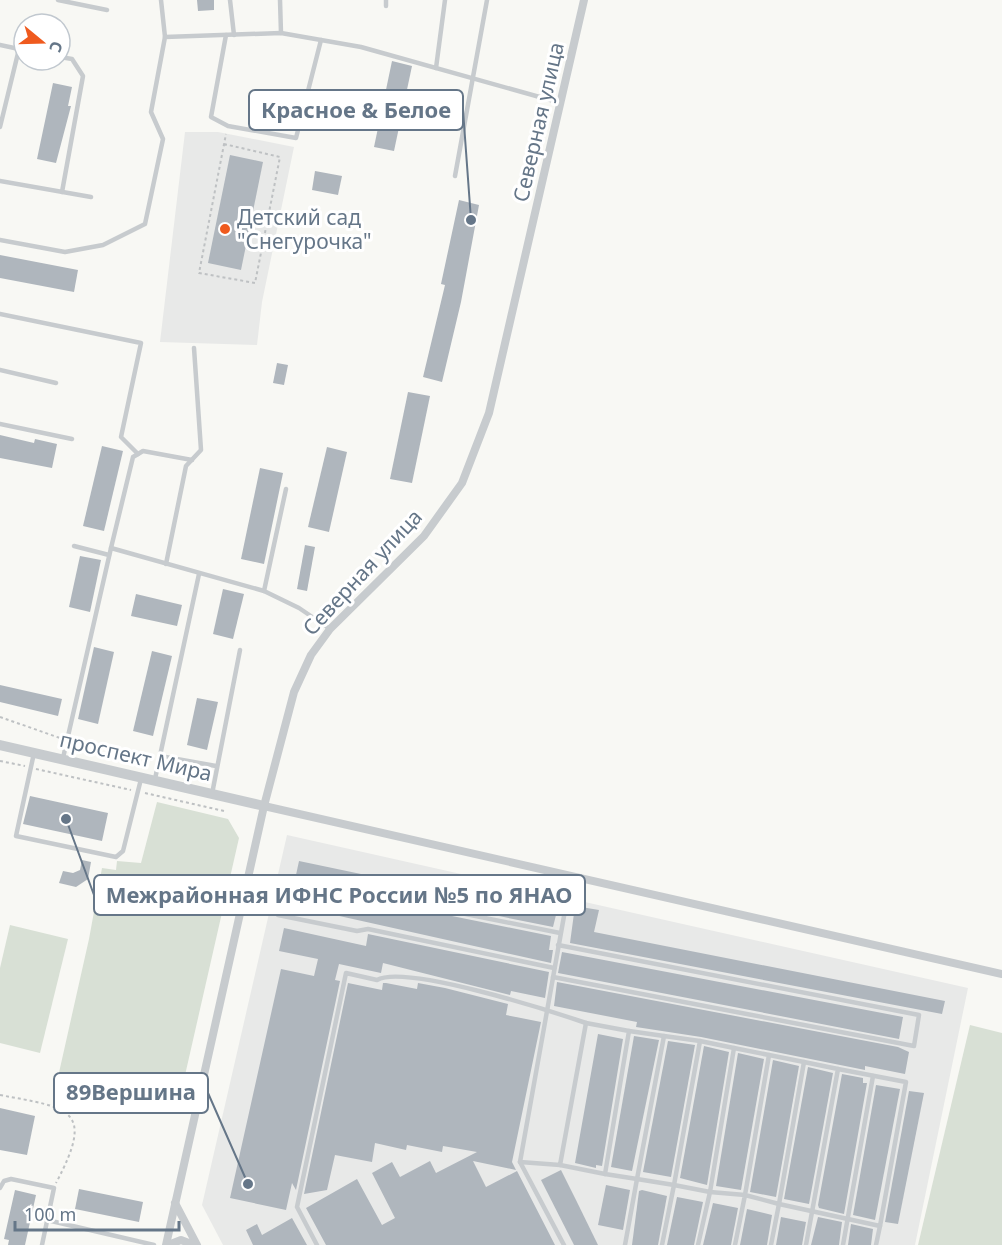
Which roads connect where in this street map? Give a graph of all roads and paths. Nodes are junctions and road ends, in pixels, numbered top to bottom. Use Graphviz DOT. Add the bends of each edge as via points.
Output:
graph roads {
  1 [pos="58,0"];
  2 [pos="162,0"];
  3 [pos="230,0"];
  4 [pos="279,0"];
  5 [pos="445,0"];
  6 [pos="488,0"];
  7 [pos="584,0"];
  8 [pos="106,10"];
  9 [pos="281,33"];
  10 [pos="234,34"];
  11 [pos="226,35"];
  12 [pos="165,37"];
  13 [pos="321,40"];
  14 [pos="72,59"];
  15 [pos="436,68"];
  16 [pos="16,72"];
  17 [pos="471,78"];
  18 [pos="561,103"];
  19 [pos="228,126"];
  20 [pos="0,127"];
  21 [pos="224,144"];
  22 [pos="455,176"];
  23 [pos="0,181"];
  24 [pos="62,192"];
  25 [pos="91,197"];
  26 [pos="0,240"];
  27 [pos="0,314"];
  28 [pos="194,348"];
  29 [pos="0,370"];
  30 [pos="56,383"];
  31 [pos="0,424"];
  32 [pos="72,439"];
  33 [pos="138,454"];
  34 [pos="192,460"];
  35 [pos="286,489"];
  36 [pos="74,546"];
  37 [pos="111,548"];
  38 [pos="109,555"];
  39 [pos="166,564"];
  40 [pos="199,574"];
  41 [pos="264,591"];
  42 [pos="330,629"];
  43 [pos="240,650"];
  44 [pos="0,717"];
  45 [pos="67,741"];
  46 [pos="0,745"];
  47 [pos="34,753"];
  48 [pos="160,756"];
  49 [pos="63,759"];
  50 [pos="0,760"];
  51 [pos="216,766"];
  52 [pos="31,768"];
  53 [pos="141,777"];
  54 [pos="155,781"];
  55 [pos="138,791"];
  56 [pos="213,794"];
  57 [pos="264,806"];
  58 [pos="224,811"];
  59 [pos="571,877"];
  60 [pos="560,933"];
  61 [pos="558,945"];
  62 [pos="554,968"];
  63 [pos="1002,974"];
  64 [pos="553,977"];
  65 [pos="548,1010"];
  66 [pos="586,1023"];
  67 [pos="629,1030"];
  68 [pos="664,1036"];
  69 [pos="700,1041"];
  70 [pos="734,1048"];
  71 [pos="769,1055"];
  72 [pos="804,1062"];
  73 [pos="838,1069"];
  74 [pos="873,1076"];
  75 [pos="0,1095"];
  76 [pos="520,1162"];
  77 [pos="560,1165"];
  78 [pos="605,1174"];
  79 [pos="637,1179"];
  80 [pos="674,1185"];
  81 [pos="0,1188"];
  82 [pos="54,1188"];
  83 [pos="710,1192"];
  84 [pos="745,1195"];
  85 [pos="175,1203"];
  86 [pos="779,1204"];
  87 [pos="813,1212"];
  88 [pos="848,1220"];
  89 [pos="47,1221"];
  90 [pos="880,1226"];
  91 [pos="42,1245"];
  92 [pos="154,1245"];
  93 [pos="167,1245"];
  94 [pos="196,1245"];
  95 [pos="317,1245"];
  96 [pos="564,1245"];
  97 [pos="625,1245"];
  98 [pos="662,1245"];
  99 [pos="698,1245"];
  100 [pos="735,1245"];
  101 [pos="771,1245"];
  102 [pos="806,1245"];
  103 [pos="843,1245"];
  104 [pos="876,1245"];
  1 -- 8 [label="lane"];
  2 -- 12 [label="lane"];
  3 -- 10 [label="lane"];
  4 -- 9 [label="lane"];
  5 -- 15 [label="lane"];
  6 -- 17 [label="lane"];
  7 -- 18 [label="street, Северная улица"];
  9 -- 10 [label="lane"];
  9 -- 13 [label="lane"];
  10 -- 11 [label="lane"];
  11 -- 12 [label="lane"];
  11 -- 19 [label="lane" via="211,117"];
  12 -- 26 [label="lane" via="151,112 163,139 144,224 103,245 65,252"];
  13 -- 15 [label="lane" via="361,46"];
  13 -- 19 [label="lane" via="296,138"];
  14 -- 24 [label="lane" via="83,76"];
  15 -- 17 [label="lane"];
  16 -- 20 [label="lane"];
  17 -- 18 [label="lane"];
  17 -- 22 [label="lane" via="472,94"];
  18 -- 42 [label="street, Северная улица" via="489,413 462,483 424,536"];
  19 -- 21 [label="path"];
  21 -- 21 [label="path" via="199,273 255,283 280,157"];
  23 -- 24 [label="lane"];
  24 -- 25 [label="lane"];
  27 -- 33 [label="lane" via="141,343 121,437"];
  28 -- 34 [label="lane" via="201,450"];
  29 -- 30 [label="lane"];
  31 -- 32 [label="lane"];
  33 -- 34 [label="lane" via="143,451"];
  33 -- 37 [label="lane" via="133,457"];
  34 -- 39 [label="lane" via="186,466"];
  35 -- 41 [label="lane"];
  36 -- 38 [label="lane"];
  37 -- 38 [label="lane"];
  37 -- 39 [label="lane"];
  38 -- 45 [label="lane"];
  39 -- 40 [label="lane"];
  40 -- 41 [label="lane"];
  40 -- 48 [label="lane"];
  41 -- 42 [label="lane"];
  42 -- 57 [label="street, Северная улица" via="311,655 294,692"];
  43 -- 51 [label="lane"];
  44 -- 45 [label="path"];
  45 -- 49 [label="lane"];
  46 -- 47 [label="street, проспект Мира"];
  47 -- 49 [label="street, проспект Мира"];
  47 -- 52 [label="lane"];
  48 -- 51 [label="lane"];
  48 -- 54 [label="lane"];
  49 -- 53 [label="street, проспект Мира"];
  50 -- 52 [label="path"];
  51 -- 56 [label="lane"];
  52 -- 55 [label="path"];
  52 -- 55 [label="lane" via="16,836 116,856 123,851"];
  53 -- 54 [label="street, проспект Мира"];
  53 -- 55 [label="lane"];
  54 -- 56 [label="street, проспект Мира"];
  55 -- 58 [label="path"];
  56 -- 57 [label="street, проспект Мира"];
  57 -- 59 [label="street"];
  57 -- 85 [label="street, Северная улица"];
  59 -- 60 [label="lane"];
  59 -- 63 [label="street"];
  60 -- 61 [label="lane"];
  60 -- 62 [label="lane" via="287,878 278,915 357,931 368,929"];
  61 -- 62 [label="lane"];
  61 -- 64 [label="lane" via="919,1015 914,1046"];
  62 -- 64 [label="lane"];
  64 -- 65 [label="lane"];
  65 -- 66 [label="lane"];
  65 -- 76 [label="lane"];
  65 -- 95 [label="lane" via="422,978 386,975 377,980 346,973 297,1208"];
  66 -- 67 [label="lane"];
  66 -- 77 [label="lane"];
  67 -- 68 [label="lane"];
  67 -- 78 [label="lane"];
  68 -- 69 [label="lane"];
  68 -- 79 [label="lane"];
  69 -- 70 [label="lane"];
  69 -- 80 [label="lane"];
  70 -- 71 [label="lane"];
  70 -- 83 [label="lane"];
  71 -- 72 [label="lane"];
  71 -- 84 [label="lane"];
  72 -- 73 [label="lane"];
  72 -- 86 [label="lane"];
  73 -- 74 [label="lane"];
  73 -- 87 [label="lane"];
  74 -- 88 [label="lane"];
  74 -- 90 [label="lane" via="906,1082"];
  75 -- 82 [label="path" via="50,1105 62,1110 75,1126 74,1146"];
  76 -- 77 [label="lane"];
  76 -- 96 [label="lane"];
  77 -- 78 [label="lane"];
  78 -- 79 [label="lane"];
  79 -- 80 [label="lane"];
  79 -- 97 [label="lane"];
  80 -- 83 [label="lane"];
  80 -- 98 [label="lane"];
  81 -- 82 [label="lane" via="11,1179"];
  82 -- 89 [label="lane"];
  83 -- 84 [label="lane"];
  83 -- 99 [label="lane"];
  84 -- 86 [label="lane"];
  84 -- 100 [label="lane"];
  85 -- 93 [label="street, Северная улица"];
  85 -- 94 [label="street"];
  86 -- 87 [label="lane"];
  86 -- 101 [label="lane"];
  87 -- 88 [label="lane"];
  87 -- 102 [label="lane"];
  88 -- 90 [label="lane"];
  88 -- 103 [label="lane"];
  89 -- 91 [label="lane"];
  89 -- 92 [label="lane"];
  90 -- 104 [label="lane"];
  93 -- 94 [label="street" via="181,1240"];
}
